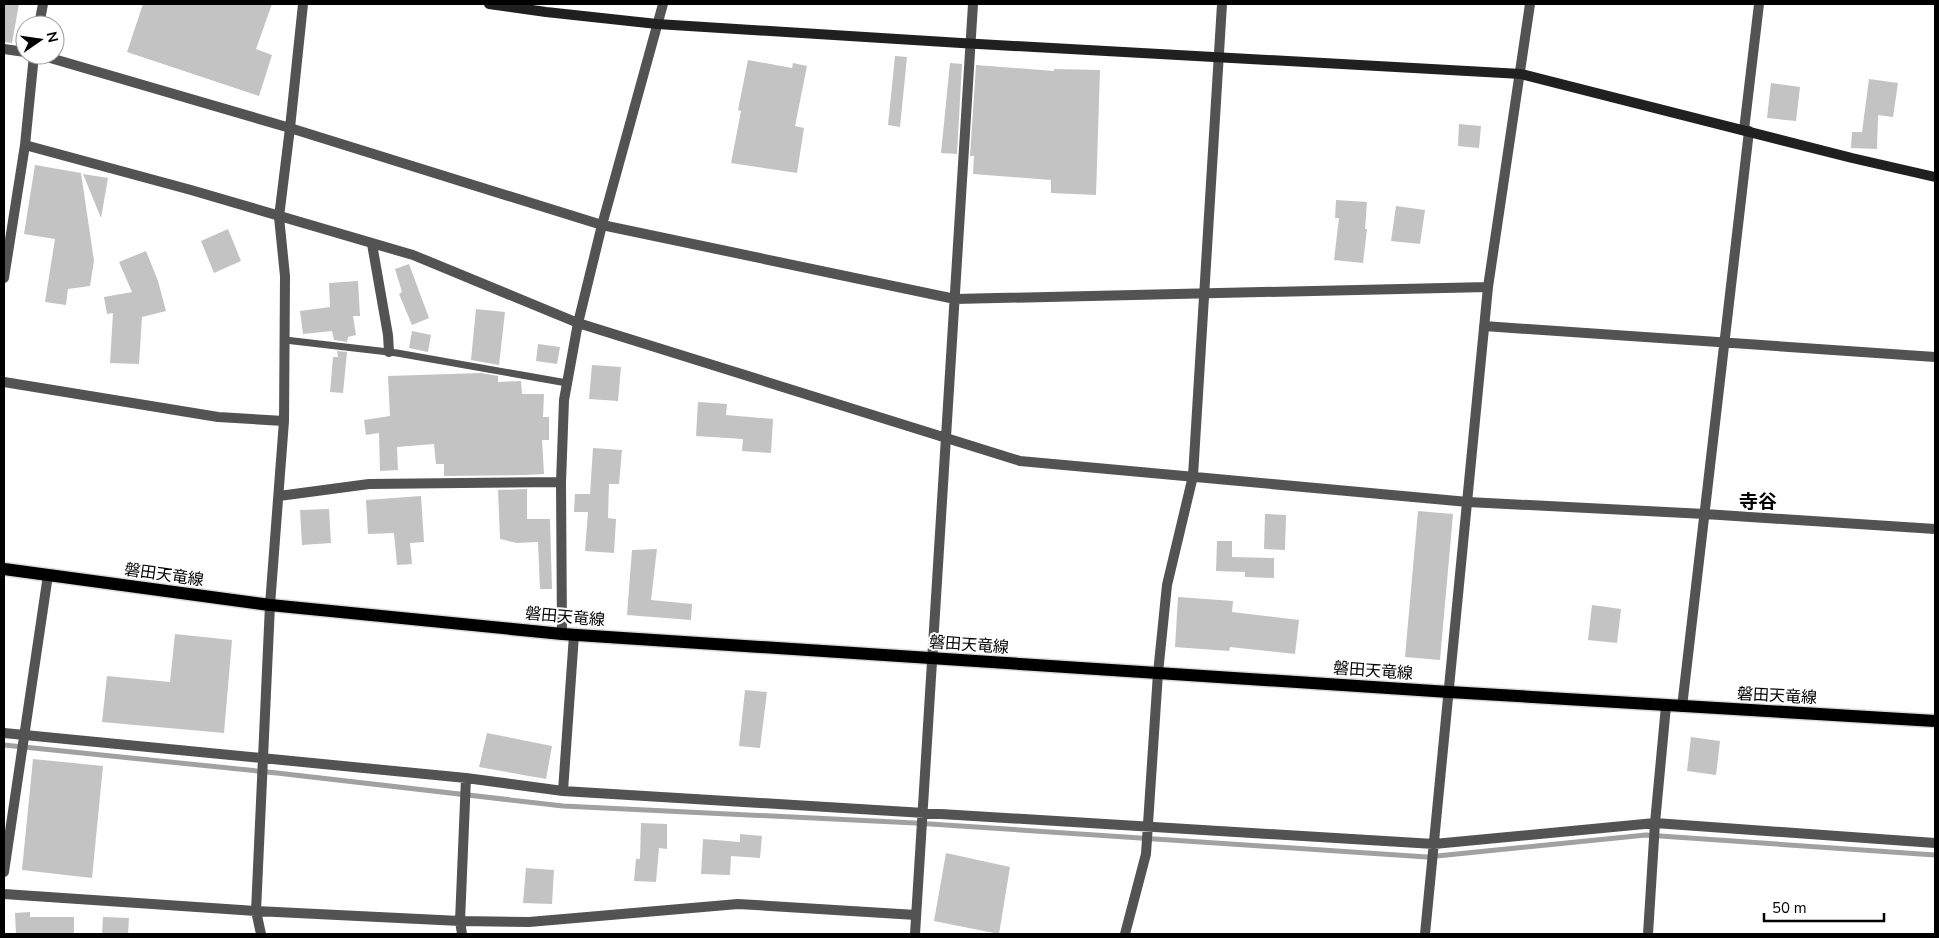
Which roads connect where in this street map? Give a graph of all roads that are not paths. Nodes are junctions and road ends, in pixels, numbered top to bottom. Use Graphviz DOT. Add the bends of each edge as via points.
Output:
graph roads {
  1 [pos="303,4"];
  2 [pos="489,4"];
  3 [pos="663,4"];
  4 [pos="973,4"];
  5 [pos="1222,4"];
  6 [pos="1530,4"];
  7 [pos="1759,4"];
  8 [pos="657,24"];
  9 [pos="970,44"];
  10 [pos="1219,57"];
  11 [pos="65,62"];
  12 [pos="33,65"];
  13 [pos="1521,74"];
  14 [pos="290,128"];
  15 [pos="1747,131"];
  16 [pos="25,145"];
  17 [pos="1935,177"];
  18 [pos="279,217"];
  19 [pos="8,219"];
  20 [pos="602,225"];
  21 [pos="372,244"];
  22 [pos="4,278"];
  23 [pos="1488,287"];
  24 [pos="1205,292"];
  25 [pos="955,298"];
  26 [pos="578,322"];
  27 [pos="1484,326"];
  28 [pos="285,340"];
  29 [pos="1725,343"];
  30 [pos="389,352"];
  31 [pos="1935,357"];
  32 [pos="4,382"];
  33 [pos="568,383"];
  34 [pos="284,421"];
  35 [pos="946,439"];
  36 [pos="1193,476"];
  37 [pos="561,482"];
  38 [pos="279,496"];
  39 [pos="1468,502"];
  40 [pos="1705,514"];
  41 [pos="1935,529"];
  42 [pos="4,570"];
  43 [pos="48,576"];
  44 [pos="270,606"];
  45 [pos="568,634"];
  46 [pos="932,659"];
  47 [pos="1158,673"];
  48 [pos="1449,692"];
  49 [pos="1666,706"];
  50 [pos="1682,707"];
  51 [pos="1935,721"];
  52 [pos="4,733"];
  53 [pos="25,734"];
  54 [pos="264,758"];
  55 [pos="466,778"];
  56 [pos="563,790"];
  57 [pos="923,812"];
  58 [pos="1655,823"];
  59 [pos="1148,826"];
  60 [pos="1935,843"];
  61 [pos="1434,844"];
  62 [pos="4,872"];
  63 [pos="4,894"];
  64 [pos="256,911"];
  65 [pos="916,915"];
  66 [pos="460,921"];
  67 [pos="261,934"];
  68 [pos="462,934"];
  69 [pos="915,934"];
  70 [pos="1125,934"];
  71 [pos="1425,934"];
  72 [pos="1648,934"];
  1 -- 14 [label="street"];
  2 -- 8 [label="street"];
  3 -- 8 [label="street"];
  4 -- 9 [label="street"];
  5 -- 10 [label="street"];
  6 -- 13 [label="street"];
  7 -- 15 [label="street"];
  8 -- 9 [label="street"];
  8 -- 20 [label="street"];
  9 -- 10 [label="street"];
  9 -- 25 [label="street"];
  10 -- 13 [label="street"];
  10 -- 24 [label="street"];
  11 -- 14 [label="street"];
  12 -- 16 [label="street"];
  13 -- 15 [label="street"];
  13 -- 23 [label="street"];
  14 -- 18 [label="street"];
  14 -- 20 [label="street"];
  15 -- 17 [label="street"];
  15 -- 29 [label="street"];
  16 -- 18 [label="street"];
  16 -- 19 [label="street"];
  18 -- 21 [label="street"];
  18 -- 28 [label="street"];
  19 -- 22 [label="street"];
  20 -- 25 [label="street"];
  20 -- 26 [label="street"];
  21 -- 26 [label="street" via="412,256"];
  21 -- 30 [label="street"];
  23 -- 24 [label="street"];
  23 -- 27 [label="street"];
  24 -- 25 [label="street"];
  24 -- 36 [label="street"];
  25 -- 35 [label="street"];
  26 -- 33 [label="street"];
  26 -- 35 [label="street"];
  27 -- 29 [label="street"];
  27 -- 39 [label="street"];
  28 -- 30 [label="lane"];
  28 -- 34 [label="street"];
  29 -- 31 [label="street"];
  29 -- 40 [label="street"];
  30 -- 33 [label="lane"];
  32 -- 34 [label="street" via="218,417"];
  33 -- 37 [label="street" via="564,400"];
  34 -- 38 [label="street"];
  35 -- 36 [label="street" via="1020,461"];
  35 -- 46 [label="street"];
  36 -- 39 [label="street"];
  36 -- 47 [label="street" via="1167,585"];
  37 -- 38 [label="street" via="369,484"];
  37 -- 45 [label="street"];
  38 -- 44 [label="street"];
  39 -- 40 [label="street"];
  39 -- 48 [label="street"];
  40 -- 41 [label="street"];
  40 -- 50 [label="street"];
  42 -- 43 [label="main road, 磐田天竜線"];
  43 -- 44 [label="main road, 磐田天竜線"];
  43 -- 53 [label="street"];
  44 -- 45 [label="main road, 磐田天竜線"];
  44 -- 54 [label="street"];
  45 -- 46 [label="main road, 磐田天竜線"];
  45 -- 56 [label="street"];
  46 -- 47 [label="main road, 磐田天竜線"];
  46 -- 57 [label="street"];
  47 -- 48 [label="main road, 磐田天竜線"];
  47 -- 59 [label="street"];
  48 -- 49 [label="main road, 磐田天竜線"];
  48 -- 61 [label="street"];
  49 -- 50 [label="main road, 磐田天竜線"];
  49 -- 58 [label="street"];
  50 -- 51 [label="main road, 磐田天竜線"];
  52 -- 53 [label="street"];
  53 -- 54 [label="street"];
  53 -- 62 [label="street"];
  54 -- 55 [label="street"];
  54 -- 64 [label="street"];
  55 -- 56 [label="street"];
  55 -- 66 [label="street"];
  56 -- 57 [label="street"];
  57 -- 59 [label="street"];
  57 -- 65 [label="street"];
  58 -- 60 [label="street"];
  58 -- 61 [label="street"];
  58 -- 72 [label="street"];
  59 -- 61 [label="street"];
  59 -- 70 [label="street" via="1146,854"];
  61 -- 71 [label="street"];
  63 -- 64 [label="street"];
  64 -- 66 [label="street"];
  64 -- 67 [label="street"];
  65 -- 66 [label="street" via="738,904 528,922"];
  65 -- 69 [label="street"];
  66 -- 68 [label="street"];
}
